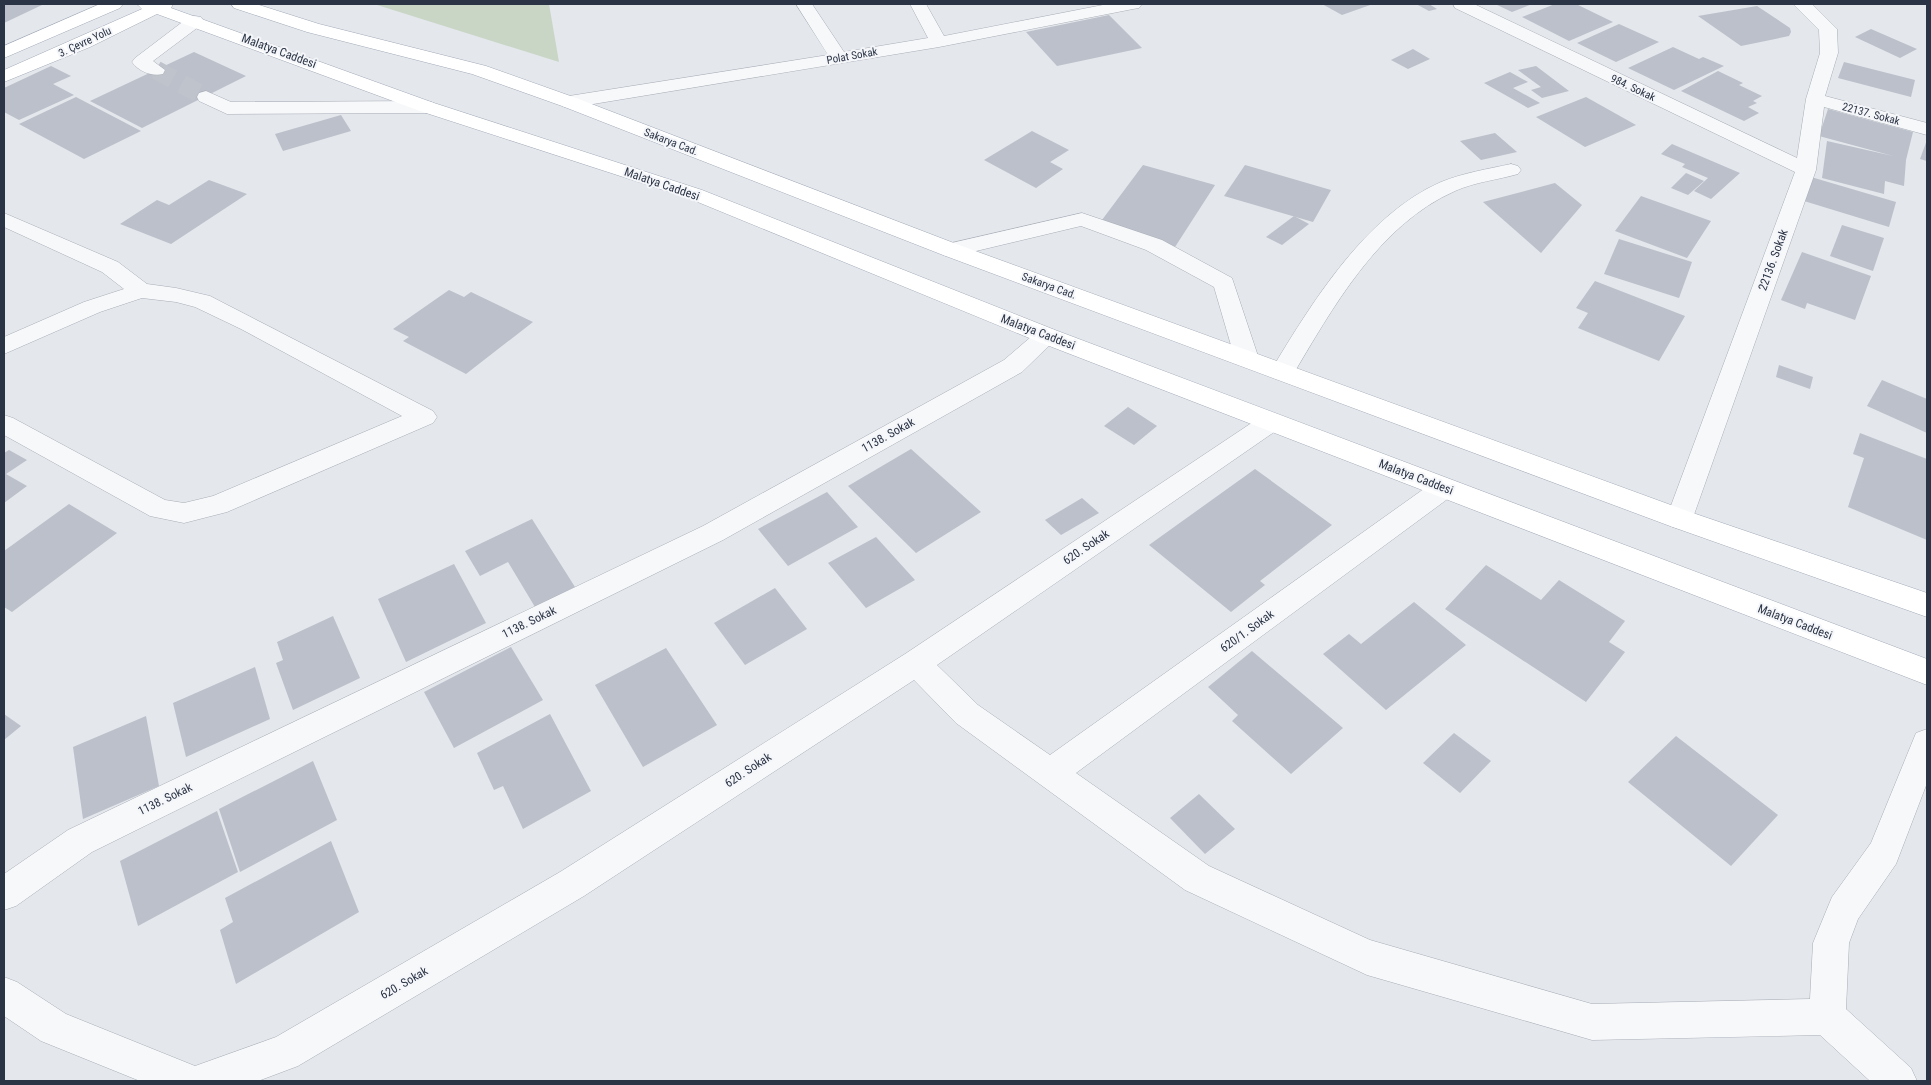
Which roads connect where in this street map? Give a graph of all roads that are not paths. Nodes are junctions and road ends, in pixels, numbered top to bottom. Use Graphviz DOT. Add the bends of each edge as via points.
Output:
graph roads {
  1 [pos="114,4"];
  2 [pos="240,4"];
  3 [pos="295,4"];
  4 [pos="804,4"];
  5 [pos="918,4"];
  6 [pos="1133,4"];
  7 [pos="1461,4"];
  8 [pos="1802,4"];
  9 [pos="156,5"];
  10 [pos="195,21"];
  11 [pos="313,28"];
  12 [pos="939,42"];
  13 [pos="4,53"];
  14 [pos="840,58"];
  15 [pos="156,70"];
  16 [pos="4,78"];
  17 [pos="206,97"];
  18 [pos="1816,99"];
  19 [pos="569,102"];
  20 [pos="427,107"];
  21 [pos="1927,129"];
  22 [pos="1511,170"];
  23 [pos="1806,170"];
  24 [pos="770,202"];
  25 [pos="4,219"];
  26 [pos="951,250"];
  27 [pos="903,255"];
  28 [pos="141,291"];
  29 [pos="1047,336"];
  30 [pos="4,346"];
  31 [pos="1247,359"];
  32 [pos="1282,372"];
  33 [pos="1272,422"];
  34 [pos="4,424"];
  35 [pos="1444,488"];
  36 [pos="1680,519"];
  37 [pos="1927,605"];
  38 [pos="916,663"];
  39 [pos="1927,672"];
  40 [pos="1927,743"];
  41 [pos="1049,774"];
  42 [pos="4,894"];
  43 [pos="4,995"];
  44 [pos="1827,1017"];
  45 [pos="186,1081"];
  46 [pos="204,1081"];
  47 [pos="1898,1081"];
  1 -- 13 [label="main road, 3. Çevre Yolu"];
  2 -- 11 [label="main road, Sakarya Cad."];
  3 -- 11 [label="main road"];
  4 -- 14 [label="street"];
  5 -- 12 [label="street"];
  6 -- 12 [label="street, Polat Sokak"];
  7 -- 23 [label="street, 984. Sokak"];
  8 -- 18 [label="street, 22136. Sokak" via="1828,29 1829,53"];
  9 -- 10 [label="main road, Malatya Caddesi"];
  9 -- 16 [label="main road, 3. Çevre Yolu" via="84,43"];
  10 -- 15 [label="street" via="141,62"];
  10 -- 20 [label="main road, Malatya Caddesi"];
  11 -- 19 [label="main road, Sakarya Cad." via="479,70"];
  12 -- 14 [label="street, Polat Sokak"];
  14 -- 19 [label="street, Polat Sokak"];
  17 -- 20 [label="street" via="227,108"];
  18 -- 21 [label="street, 22137. Sokak"];
  18 -- 23 [label="street, 22136. Sokak"];
  19 -- 24 [label="main road, Sakarya Cad."];
  20 -- 24 [label="main road, Malatya Caddesi" via="694,194"];
  22 -- 32 [label="street" via="1443,189 1410,209 1375,242 1348,274 1312,322"];
  23 -- 36 [label="street, 22136. Sokak"];
  24 -- 27 [label="main road, Malatya Caddesi"];
  24 -- 27 [label="main road, Sakarya Cad."];
  25 -- 28 [label="street" via="110,267"];
  26 -- 27 [label="main road, Sakarya Cad."];
  26 -- 31 [label="main road, Sakarya Cad."];
  26 -- 31 [label="street" via="1082,219 1154,245 1224,283"];
  27 -- 29 [label="main road, Malatya Caddesi"];
  28 -- 30 [label="street" via="92,307"];
  28 -- 34 [label="street" via="176,294 202,302 424,417 218,505 184,513 159,509"];
  29 -- 33 [label="main road, Malatya Caddesi"];
  29 -- 42 [label="street, 1138. Sokak" via="1013,366 713,533 80,840"];
  31 -- 32 [label="main road"];
  32 -- 36 [label="main road"];
  33 -- 35 [label="main road, Malatya Caddesi"];
  33 -- 38 [label="street, 620. Sokak"];
  35 -- 39 [label="main road, Malatya Caddesi"];
  35 -- 41 [label="street, 620/1. Sokak"];
  36 -- 37 [label="main road"];
  38 -- 41 [label="street" via="967,714"];
  38 -- 46 [label="street, 620. Sokak" via="522,914 285,1053"];
  40 -- 44 [label="street" via="1884,853 1844,909 1831,943"];
  41 -- 44 [label="street" via="1197,878 1367,957 1592,1022"];
  43 -- 45 [label="street" via="54,1028"];
  44 -- 47 [label="street"];
}
